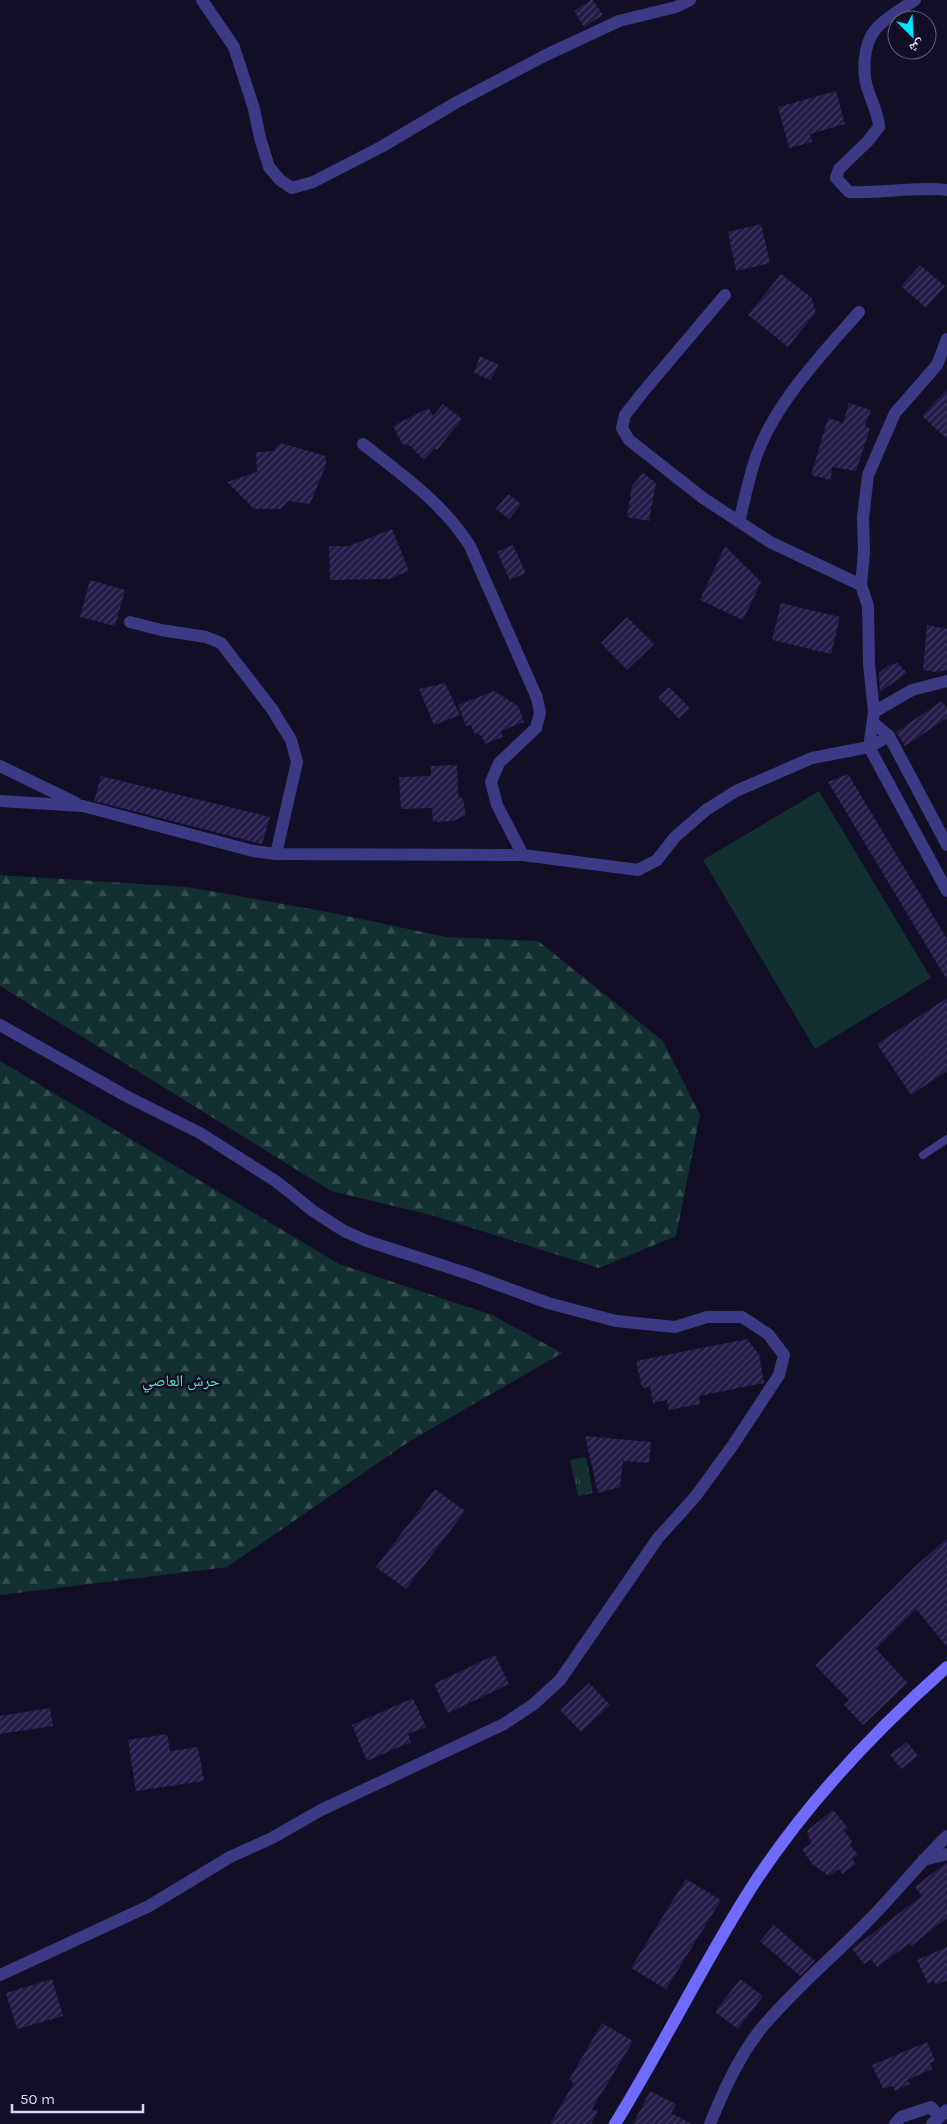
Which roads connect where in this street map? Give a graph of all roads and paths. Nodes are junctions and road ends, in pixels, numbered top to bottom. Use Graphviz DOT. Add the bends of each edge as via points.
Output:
graph roads {
  1 [pos="202,0"];
  2 [pos="690,0"];
  3 [pos="914,0"];
  4 [pos="947,190"];
  5 [pos="725,294"];
  6 [pos="859,312"];
  7 [pos="947,340"];
  8 [pos="363,444"];
  9 [pos="739,521"];
  10 [pos="861,584"];
  11 [pos="130,622"];
  12 [pos="947,681"];
  13 [pos="874,717"];
  14 [pos="889,736"];
  15 [pos="869,746"];
  16 [pos="0,766"];
  17 [pos="0,801"];
  18 [pos="83,806"];
  19 [pos="947,845"];
  20 [pos="947,850"];
  21 [pos="276,854"];
  22 [pos="523,855"];
  23 [pos="930,861"];
  24 [pos="947,891"];
  25 [pos="0,1025"];
  26 [pos="947,1139"];
  27 [pos="923,1155"];
  28 [pos="947,1667"];
  29 [pos="947,1836"];
  30 [pos="947,1854"];
  31 [pos="921,1861"];
  32 [pos="0,1974"];
  33 [pos="940,2117"];
  34 [pos="615,2124"];
  35 [pos="710,2124"];
  36 [pos="895,2124"];
  1 -- 2 [label="street" via="234,47 270,167 292,188 313,182 457,102 620,21 676,7"];
  3 -- 4 [label="street" via="875,30 866,48 867,88 876,109 878,127 839,169 836,178 849,192 915,188"];
  5 -- 9 [label="street" via="625,415 622,428 628,440 703,498"];
  6 -- 9 [label="street" via="808,371 774,420 757,454"];
  7 -- 10 [label="street" via="937,365 895,413 868,474"];
  8 -- 22 [label="street" via="435,502 457,525 470,546 536,698 540,713 536,728 498,763 491,782 497,805"];
  9 -- 10 [label="street" via="770,542"];
  10 -- 13 [label="street" via="868,606"];
  11 -- 21 [label="street" via="206,637 220,643 272,709 291,740 297,762"];
  12 -- 13 [label="street" via="912,690"];
  13 -- 14 [label="street"];
  13 -- 15 [label="street"];
  14 -- 15 [label="street"];
  14 -- 19 [label="street"];
  15 -- 22 [label="street" via="812,758 736,791 706,810 675,837 656,860 638,870"];
  15 -- 23 [label="street"];
  16 -- 18 [label="street"];
  17 -- 18 [label="street"];
  18 -- 21 [label="street" via="253,851"];
  20 -- 23 [label="street"];
  21 -- 22 [label="street"];
  23 -- 24 [label="street"];
  25 -- 32 [label="street" via="200,1133 277,1182 328,1221 367,1241 548,1304 616,1321 675,1327 707,1317 742,1317 768,1334 784,1355 779,1376 733,1445 658,1538 560,1680 534,1704 504,1724 230,1857 150,1906"];
  26 -- 27 [label="lane"];
  28 -- 34 [label="street" via="864,1746 792,1830 744,1900"];
  29 -- 31 [label="street"];
  30 -- 31 [label="street"];
  31 -- 35 [label="street" via="868,1922 760,2030 724,2090"];
  33 -- 36 [label="street" via="931,2107 900,2117"];
}
